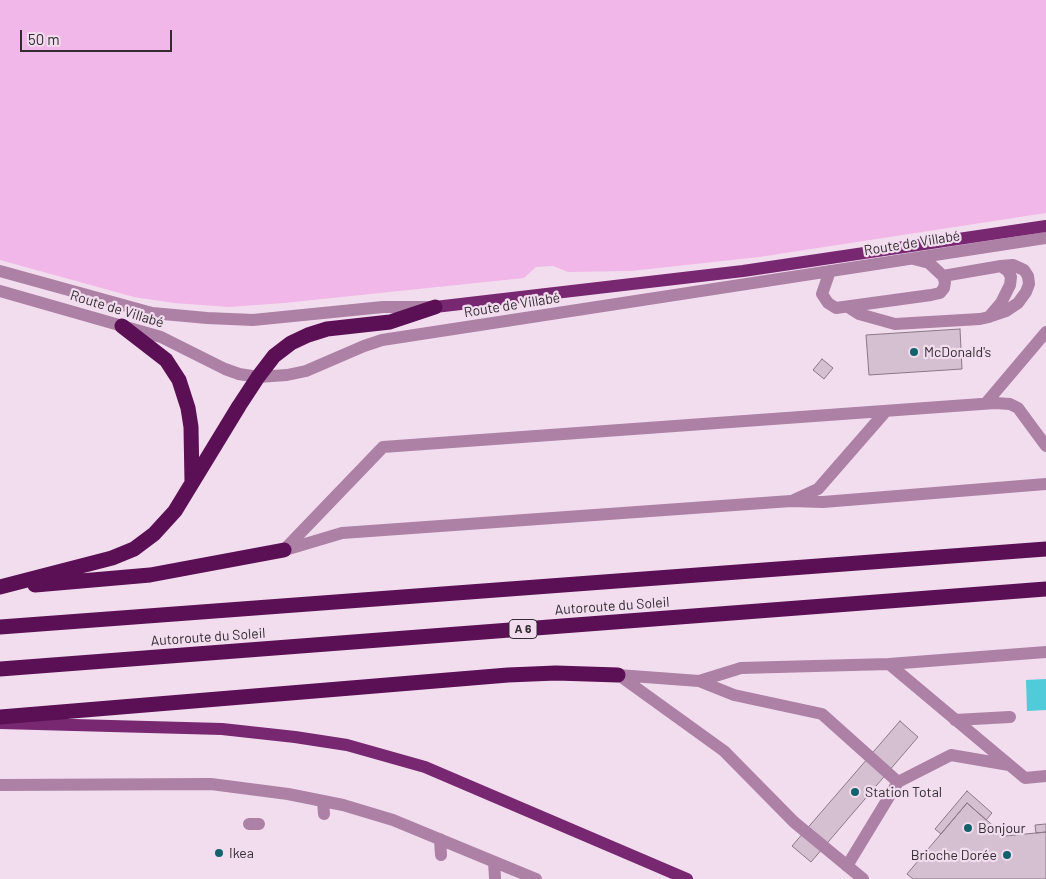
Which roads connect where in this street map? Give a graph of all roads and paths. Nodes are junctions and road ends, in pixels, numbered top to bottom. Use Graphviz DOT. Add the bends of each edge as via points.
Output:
graph roads {
  1 [pos="1046,226"];
  2 [pos="1046,238"];
  3 [pos="910,258"];
  4 [pos="1001,266"];
  5 [pos="0,271"];
  6 [pos="830,271"];
  7 [pos="943,276"];
  8 [pos="0,291"];
  9 [pos="435,307"];
  10 [pos="848,307"];
  11 [pos="989,316"];
  12 [pos="122,326"];
  13 [pos="1046,332"];
  14 [pos="258,377"];
  15 [pos="986,403"];
  16 [pos="886,411"];
  17 [pos="1046,446"];
  18 [pos="192,483"];
  19 [pos="1046,484"];
  20 [pos="791,501"];
  21 [pos="1046,549"];
  22 [pos="284,550"];
  23 [pos="0,588"];
  24 [pos="1046,589"];
  25 [pos="0,627"];
  26 [pos="1046,652"];
  27 [pos="890,664"];
  28 [pos="0,669"];
  29 [pos="618,675"];
  30 [pos="699,681"];
  31 [pos="0,717"];
  32 [pos="1010,717"];
  33 [pos="955,720"];
  34 [pos="0,723"];
  35 [pos="1009,766"];
  36 [pos="1046,776"];
  37 [pos="898,782"];
  38 [pos="0,785"];
  39 [pos="323,801"];
  40 [pos="324,814"];
  41 [pos="373,814"];
  42 [pos="374,828"];
  43 [pos="440,839"];
  44 [pos="441,855"];
  45 [pos="494,862"];
  46 [pos="847,866"];
  47 [pos="495,878"];
  48 [pos="536,879"];
  49 [pos="687,879"];
  50 [pos="863,879"];
  1 -- 9 [label="main road, Route de Villabé" via="743,271"];
  2 -- 3 [label="street, Route de Villabé"];
  3 -- 6 [label="street, Route de Villabé"];
  3 -- 7 [label="street" via="929,263"];
  4 -- 7 [label="street"];
  4 -- 11 [label="street" via="1011,277 1010,285"];
  4 -- 11 [label="street" via="1024,270 1029,284 1018,302 1006,311"];
  5 -- 9 [label="street, Route de Villabé" via="152,313 208,318 253,320 384,308"];
  6 -- 10 [label="street" via="822,294 828,304"];
  6 -- 14 [label="street, Route de Villabé" via="382,340 306,371"];
  7 -- 10 [label="street" via="944,288 940,293"];
  8 -- 12 [label="street, Route de Villabé"];
  9 -- 14 [label="highway" via="390,322 308,335 274,356"];
  10 -- 11 [label="street" via="859,314 895,324"];
  12 -- 14 [label="street, Route de Villabé" via="160,337 225,370"];
  12 -- 18 [label="highway" via="166,360 179,380 191,427"];
  13 -- 15 [label="street"];
  14 -- 18 [label="highway"];
  15 -- 16 [label="street"];
  15 -- 17 [label="street" via="1010,404 1018,408"];
  16 -- 20 [label="street" via="818,489"];
  16 -- 22 [label="street" via="383,447"];
  18 -- 23 [label="highway" via="154,534 134,548 112,558"];
  19 -- 20 [label="street" via="823,502"];
  20 -- 22 [label="street" via="342,533"];
  21 -- 25 [label="highway, Autoroute du Soleil"];
  22 -- 23 [label="highway" via="150,575"];
  24 -- 28 [label="highway, Autoroute du Soleil / A 6"];
  26 -- 27 [label="street"];
  27 -- 30 [label="street" via="741,668"];
  27 -- 33 [label="street"];
  29 -- 30 [label="street"];
  29 -- 31 [label="highway" via="508,675"];
  29 -- 46 [label="street" via="724,751 794,822"];
  30 -- 37 [label="street" via="734,695 822,714"];
  32 -- 33 [label="street"];
  33 -- 35 [label="street"];
  34 -- 49 [label="main road" via="222,729 348,745 425,767"];
  35 -- 36 [label="street" via="1025,778"];
  35 -- 37 [label="street" via="951,755"];
  37 -- 46 [label="street"];
  38 -- 39 [label="street" via="211,784 257,795"];
  39 -- 40 [label="street"];
  39 -- 41 [label="street"];
  41 -- 42 [label="street"];
  41 -- 43 [label="street"];
  43 -- 44 [label="street"];
  43 -- 45 [label="street"];
  45 -- 47 [label="street"];
  45 -- 48 [label="street"];
  46 -- 50 [label="street"];
}
